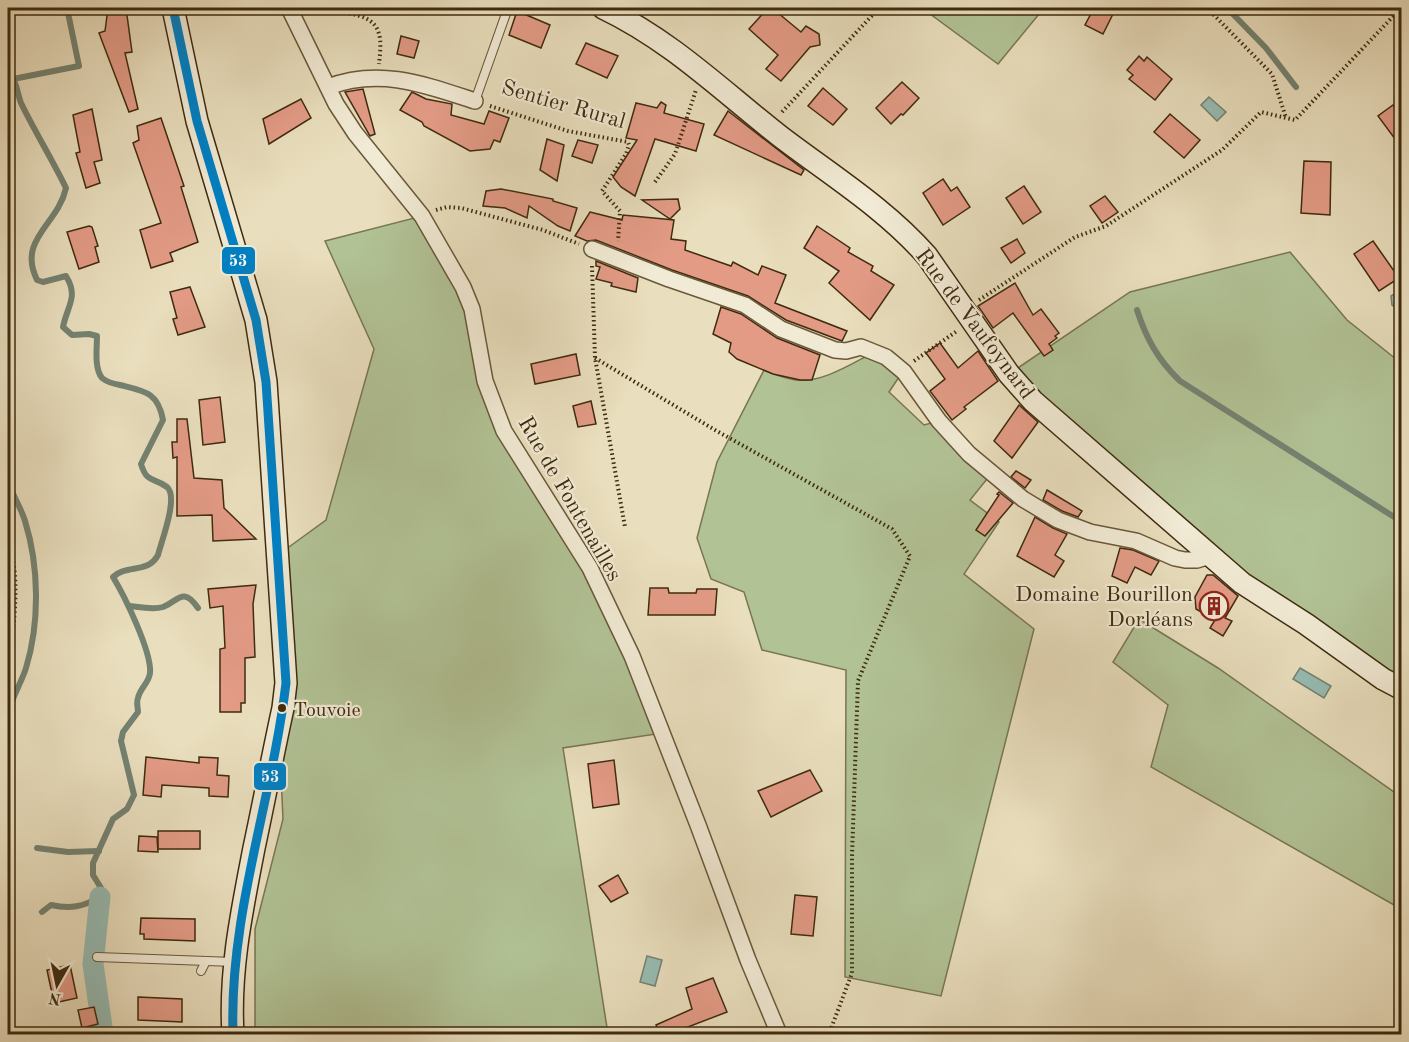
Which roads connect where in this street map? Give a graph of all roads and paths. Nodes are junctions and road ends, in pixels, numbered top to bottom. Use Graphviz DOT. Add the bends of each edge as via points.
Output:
graph roads {
  1 [pos="173,8"];
  2 [pos="508,8"];
  3 [pos="603,8"];
  4 [pos="879,8"];
  5 [pos="1207,8"];
  6 [pos="1401,8"];
  7 [pos="291,12"];
  8 [pos="704,74"];
  9 [pos="379,79"];
  10 [pos="328,87"];
  11 [pos="475,101"];
  12 [pos="1287,118"];
  13 [pos="769,127"];
  14 [pos="655,182"];
  15 [pos="422,216"];
  16 [pos="618,242"];
  17 [pos="592,249"];
  18 [pos="969,315"];
  19 [pos="595,358"];
  20 [pos="904,372"];
  21 [pos="625,527"];
  22 [pos="8,540"];
  23 [pos="1210,556"];
  24 [pos="8,669"];
  25 [pos="1401,688"];
  26 [pos="97,957"];
  27 [pos="206,961"];
  28 [pos="234,962"];
  29 [pos="201,971"];
  30 [pos="233,1035"];
  31 [pos="779,1035"];
  32 [pos="829,1035"];
  1 -- 28 [label="street" via="197,121 262,351 286,683"];
  2 -- 11 [label="lane"];
  3 -- 8 [label="street, Rue de Vaufoynard" via="665,43"];
  4 -- 13 [label="path"];
  5 -- 12 [label="path" via="1272,74"];
  6 -- 12 [label="path" via="1295,120"];
  7 -- 9 [label="path" via="334,12 369,19 380,36"];
  7 -- 10 [label="street, Rue de Fontenailles"];
  8 -- 13 [label="street, Rue de Vaufoynard"];
  8 -- 14 [label="path" via="675,154"];
  9 -- 10 [label="street, Sentier Rural"];
  9 -- 11 [label="street, Sentier Rural" via="423,83"];
  10 -- 15 [label="street, Rue de Fontenailles" via="356,133"];
  11 -- 16 [label="path, Sentier Rural" via="568,131 628,142 626,154 603,191 620,211"];
  12 -- 18 [label="path" via="1261,112 1222,150 1106,226 1075,237"];
  13 -- 18 [label="street, Rue de Vaufoynard" via="914,241"];
  15 -- 17 [label="path" via="447,207 461,208 543,230"];
  15 -- 31 [label="street, Rue de Fontenailles" via="464,286 485,381 504,430 590,568 632,656"];
  17 -- 19 [label="path"];
  17 -- 20 [label="street" via="745,305 781,329 824,346 840,351 861,347 869,350"];
  18 -- 20 [label="path"];
  18 -- 23 [label="street, Rue de Vaufoynard" via="1009,374 1033,401"];
  19 -- 21 [label="path"];
  19 -- 32 [label="path" via="892,529 910,556 858,681 852,973"];
  20 -- 23 [label="street" via="939,421 969,454 1040,510 1075,528 1130,539 1175,558 1197,560"];
  22 -- 24 [label="path" via="15,581"];
  23 -- 25 [label="street, Rue de Vaufoynard" via="1242,583"];
  26 -- 27 [label="lane"];
  27 -- 28 [label="lane"];
  27 -- 29 [label="lane"];
  28 -- 30 [label="street"];
}
